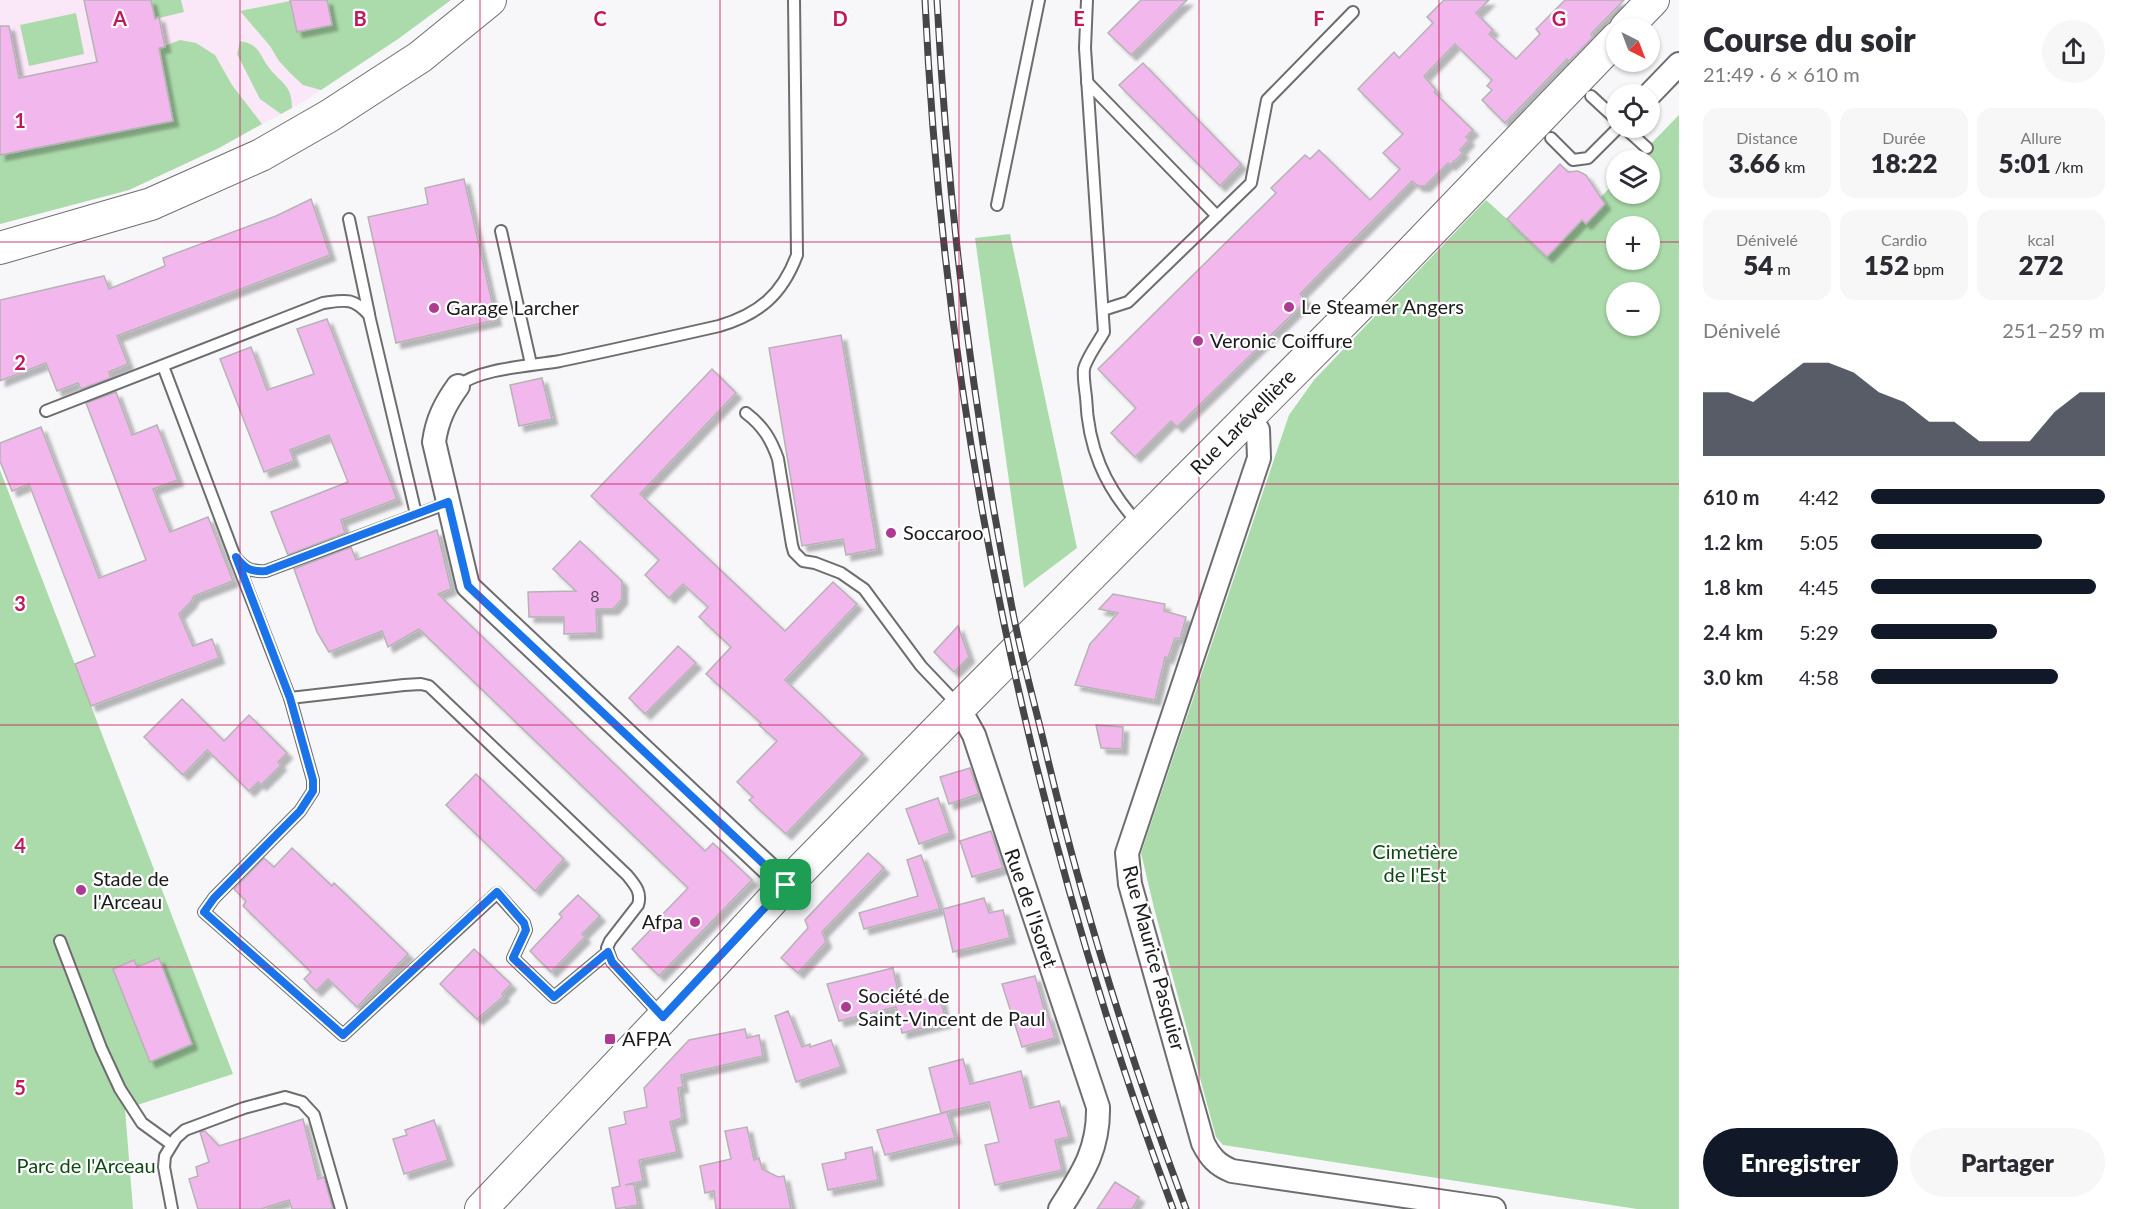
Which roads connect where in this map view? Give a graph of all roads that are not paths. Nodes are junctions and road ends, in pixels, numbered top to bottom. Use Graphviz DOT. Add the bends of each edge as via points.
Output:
graph roads {
  1 [pos="489,0"];
  2 [pos="794,0"];
  3 [pos="1039,0"];
  4 [pos="1087,0"];
  5 [pos="1653,0"];
  6 [pos="1353,12"];
  7 [pos="1636,18"];
  8 [pos="1606,49"];
  9 [pos="1679,64"];
  10 [pos="1087,82"];
  11 [pos="1660,84"];
  12 [pos="1591,96"];
  13 [pos="1606,110"];
  14 [pos="1551,138"];
  15 [pos="1608,138"];
  16 [pos="1636,138"];
  17 [pos="1647,148"];
  18 [pos="997,205"];
  19 [pos="1217,216"];
  20 [pos="349,219"];
  21 [pos="501,231"];
  22 [pos="0,248"];
  23 [pos="1103,310"];
  24 [pos="369,315"];
  25 [pos="531,364"];
  26 [pos="163,366"];
  27 [pos="458,386"];
  28 [pos="46,411"];
  29 [pos="746,413"];
  30 [pos="1248,416"];
  31 [pos="448,502"];
  32 [pos="416,514"];
  33 [pos="1140,526"];
  34 [pos="236,557"];
  35 [pos="290,698"];
  36 [pos="962,705"];
  37 [pos="786,885"];
  38 [pos="60,941"];
  39 [pos="608,952"];
  40 [pos="663,1017"];
  41 [pos="171,1144"];
  42 [pos="172,1209"];
  43 [pos="341,1209"];
  44 [pos="481,1209"];
  45 [pos="1060,1209"];
  46 [pos="1494,1209"];
  1 -- 22 [label="street" via="420,57 261,156 151,204"];
  2 -- 25 [label="lane" via="797,255 779,291 751,313 719,327"];
  3 -- 18 [label="lane"];
  4 -- 10 [label="lane"];
  5 -- 7 [label="street"];
  6 -- 19 [label="lane" via="1267,100 1251,183"];
  8 -- 30 [label="street, Rue Larévellière"];
  9 -- 11 [label="street"];
  10 -- 19 [label="lane"];
  10 -- 23 [label="lane"];
  12 -- 13 [label="lane"];
  14 -- 15 [label="lane" via="1573,159 1588,158"];
  16 -- 17 [label="lane"];
  19 -- 23 [label="lane" via="1128,302"];
  20 -- 24 [label="lane"];
  21 -- 25 [label="lane"];
  23 -- 33 [label="lane" via="1104,332 1084,368 1087,424 1108,484"];
  24 -- 26 [label="lane" via="360,305 347,300 323,303"];
  24 -- 32 [label="lane"];
  25 -- 27 [label="lane" via="466,379"];
  26 -- 28 [label="lane"];
  26 -- 34 [label="lane"];
  27 -- 31 [label="street" via="445,403 434,442"];
  29 -- 36 [label="lane" via="762,428 774,448 794,552 803,561 841,573 864,589 921,666"];
  30 -- 33 [label="street, Rue Larévellière"];
  30 -- 46 [label="street, Rue Maurice Pasquier" via="1258,430 1259,458 1127,853 1130,884 1203,1143 1220,1167 1232,1171"];
  31 -- 32 [label="lane"];
  31 -- 37 [label="street" via="468,586"];
  32 -- 34 [label="lane" via="266,571 252,572"];
  33 -- 36 [label="street, Rue Larévellière"];
  34 -- 35 [label="lane"];
  35 -- 39 [label="lane" via="404,685 429,686 638,888 638,905 610,940"];
  35 -- 39 [label="lane" via="313,791 300,811 204,912 343,1035 497,892 526,930 513,958 554,997"];
  36 -- 37 [label="street, Rue Larévellière"];
  36 -- 45 [label="street, Rue de l'Isoret" via="1098,1107 1090,1160"];
  37 -- 40 [label="street, Rue Larévellière"];
  38 -- 41 [label="lane" via="120,1089 142,1123"];
  39 -- 40 [label="lane" via="612,962"];
  40 -- 44 [label="street, Rue Larévellière"];
  41 -- 42 [label="lane" via="164,1167"];
  41 -- 43 [label="lane" via="185,1130 244,1108 294,1098 314,1115"];
}
